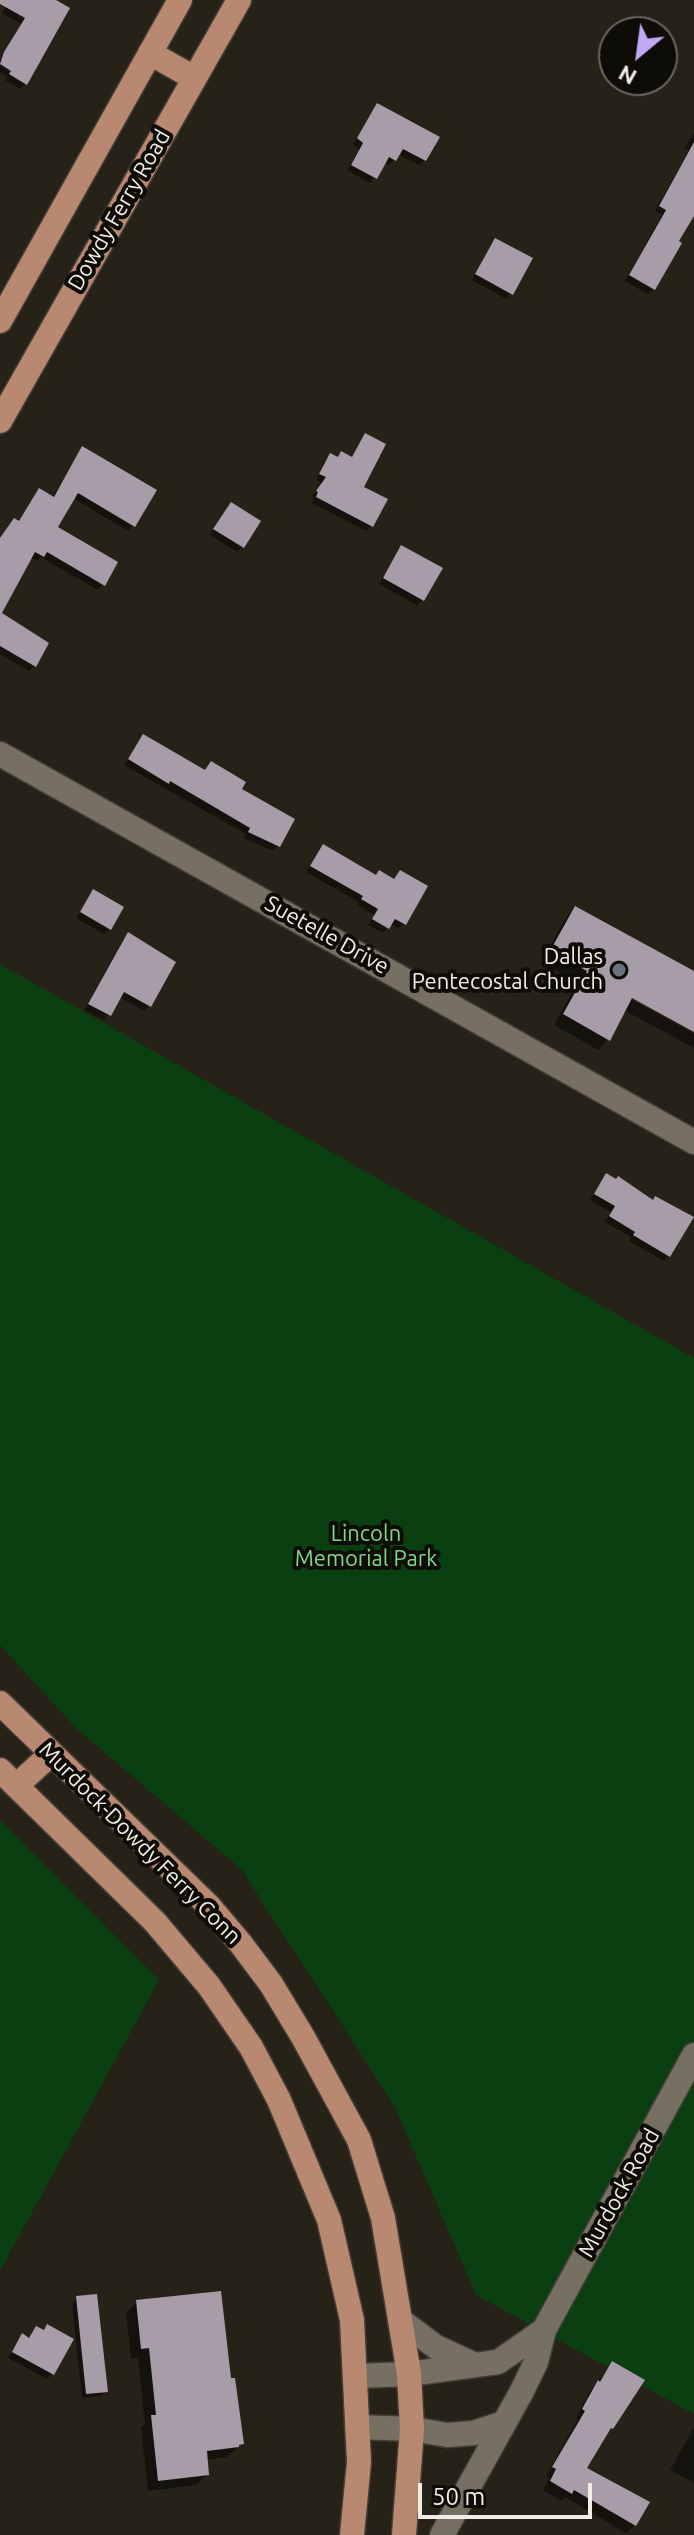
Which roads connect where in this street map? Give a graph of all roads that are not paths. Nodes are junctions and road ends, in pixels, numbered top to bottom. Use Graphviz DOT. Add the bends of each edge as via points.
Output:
graph roads {
  1 [pos="180,0"];
  2 [pos="239,0"];
  3 [pos="150,53"];
  4 [pos="194,78"];
  5 [pos="0,321"];
  6 [pos="0,421"];
  7 [pos="0,754"];
  8 [pos="694,1142"];
  9 [pos="0,1703"];
  10 [pos="51,1754"];
  11 [pos="8,1778"];
  12 [pos="694,2055"];
  13 [pos="400,2320"];
  14 [pos="544,2330"];
  15 [pos="487,2364"];
  16 [pos="409,2374"];
  17 [pos="356,2376"];
  18 [pos="522,2391"];
  19 [pos="504,2423"];
  20 [pos="357,2427"];
  21 [pos="412,2429"];
  22 [pos="352,2535"];
  23 [pos="404,2535"];
  24 [pos="442,2535"];
  1 -- 3 [label="main road"];
  2 -- 4 [label="main road, Dowdy Ferry Road"];
  3 -- 4 [label="main road"];
  3 -- 5 [label="main road"];
  4 -- 6 [label="main road, Dowdy Ferry Road"];
  7 -- 8 [label="street, Suetelle Drive"];
  9 -- 10 [label="main road, Murdock-Dowdy Ferry Conn"];
  10 -- 11 [label="main road"];
  10 -- 13 [label="main road, Murdock-Dowdy Ferry Conn" via="209,1906 271,1984 359,2140 383,2218"];
  11 -- 17 [label="main road, Murdock-Dowdy Ferry Conn" via="155,1922 251,2047 329,2220 352,2320"];
  12 -- 14 [label="street, Murdock Road"];
  13 -- 15 [label="street" via="436,2347"];
  13 -- 16 [label="main road, Murdock-Dowdy Ferry Conn"];
  14 -- 15 [label="street, Murdock Road"];
  14 -- 18 [label="street, Murdock Road"];
  15 -- 16 [label="street, Murdock Road"];
  15 -- 18 [label="street"];
  16 -- 17 [label="street, Murdock Road"];
  16 -- 21 [label="main road, Murdock-Dowdy Ferry Conn"];
  17 -- 20 [label="main road, Murdock-Dowdy Ferry Conn"];
  18 -- 19 [label="street, Murdock Road"];
  19 -- 21 [label="street" via="447,2435"];
  19 -- 24 [label="street, Murdock Road"];
  20 -- 21 [label="street"];
  20 -- 22 [label="main road, Murdock-Dowdy Ferry Conn"];
  21 -- 23 [label="main road, Murdock-Dowdy Ferry Conn"];
}
